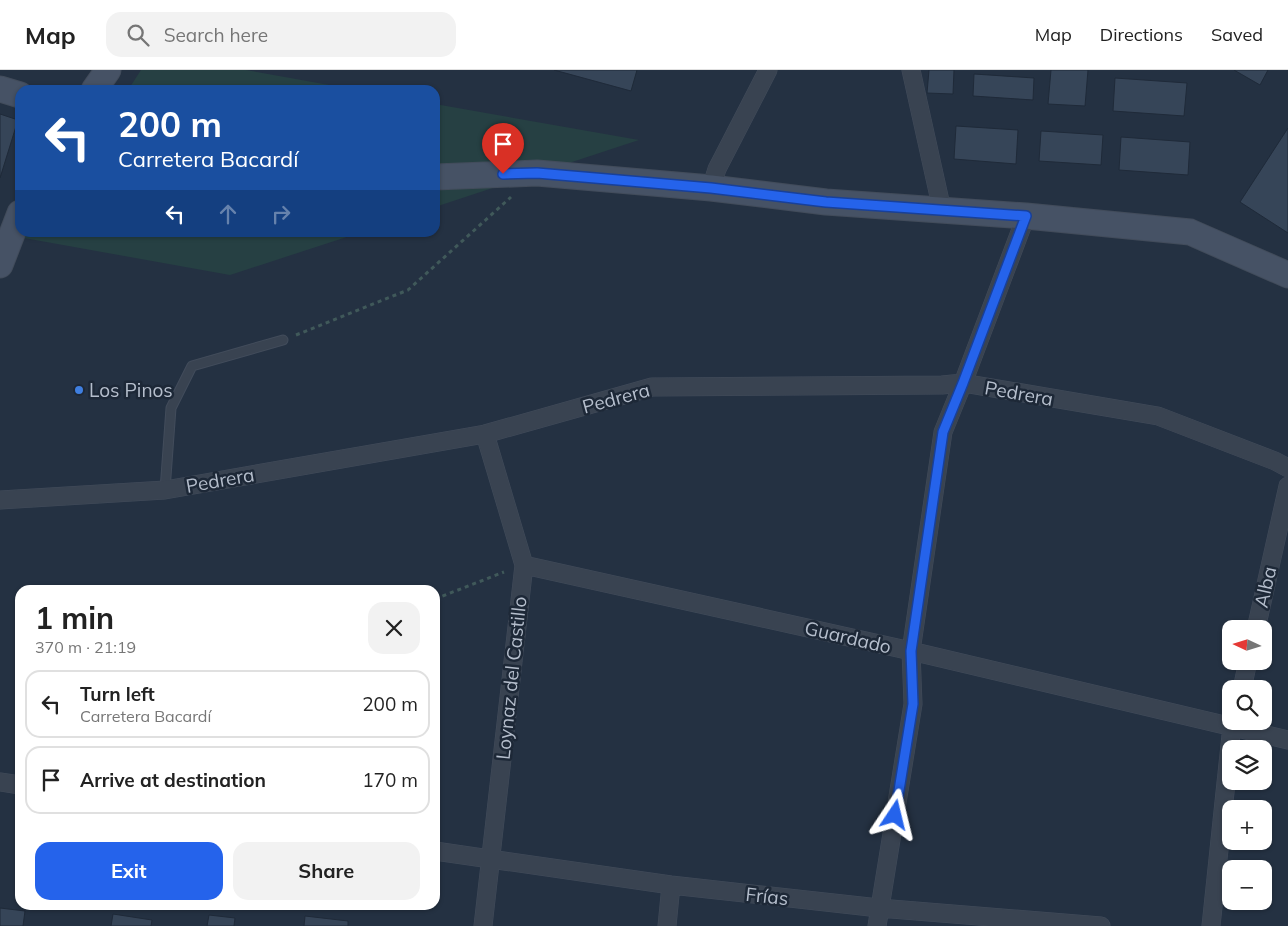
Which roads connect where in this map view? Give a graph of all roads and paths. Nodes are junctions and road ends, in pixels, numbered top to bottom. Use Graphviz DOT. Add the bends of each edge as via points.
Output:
graph roads {
  1 [pos="108,70"];
  2 [pos="768,70"];
  3 [pos="912,70"];
  4 [pos="98,85"];
  5 [pos="0,89"];
  6 [pos="15,94"];
  7 [pos="537,173"];
  8 [pos="440,177"];
  9 [pos="711,188"];
  10 [pos="942,210"];
  11 [pos="1026,216"];
  12 [pos="15,226"];
  13 [pos="0,265"];
  14 [pos="1288,275"];
  15 [pos="283,340"];
  16 [pos="963,383"];
  17 [pos="485,434"];
  18 [pos="1288,468"];
  19 [pos="1288,486"];
  20 [pos="164,490"];
  21 [pos="0,500"];
  22 [pos="524,565"];
  23 [pos="440,597"];
  24 [pos="1258,620"];
  25 [pos="911,651"];
  26 [pos="1222,721"];
  27 [pos="1232,730"];
  28 [pos="1254,730"];
  29 [pos="1288,740"];
  30 [pos="0,782"];
  31 [pos="15,784"];
  32 [pos="440,852"];
  33 [pos="491,859"];
  34 [pos="671,885"];
  35 [pos="879,908"];
  36 [pos="483,926"];
  37 [pos="667,926"];
  38 [pos="877,926"];
  39 [pos="1102,926"];
  40 [pos="1211,926"];
  1 -- 4 [label="street"];
  2 -- 9 [label="street" via="717,169"];
  3 -- 10 [label="street"];
  5 -- 6 [label="street"];
  7 -- 8 [label="street"];
  7 -- 9 [label="street"];
  7 -- 15 [label="path" via="408,290"];
  9 -- 10 [label="street" via="826,202"];
  10 -- 11 [label="street"];
  11 -- 14 [label="street" via="1190,232"];
  11 -- 16 [label="street"];
  12 -- 13 [label="street"];
  15 -- 20 [label="lane" via="192,366 171,408"];
  16 -- 17 [label="street, Pedrera" via="652,387"];
  16 -- 18 [label="street, Pedrera" via="1158,416"];
  16 -- 25 [label="street" via="943,432"];
  17 -- 20 [label="street, Pedrera"];
  17 -- 22 [label="street, Loynaz del Castillo"];
  19 -- 24 [label="street, Alba"];
  20 -- 21 [label="street, Pedrera"];
  22 -- 23 [label="path"];
  22 -- 25 [label="street, Guardado"];
  22 -- 33 [label="street, Loynaz del Castillo"];
  25 -- 26 [label="street, Guardado"];
  25 -- 35 [label="street" via="913,704"];
  27 -- 40 [label="street"];
  28 -- 29 [label="street, Guardado"];
  30 -- 31 [label="street"];
  32 -- 33 [label="street, Frías"];
  33 -- 34 [label="street, Frías"];
  33 -- 36 [label="street, Loynaz del Castillo"];
  34 -- 35 [label="street, Frías"];
  34 -- 37 [label="street"];
  35 -- 38 [label="street"];
  35 -- 39 [label="street, Frías"];
}
